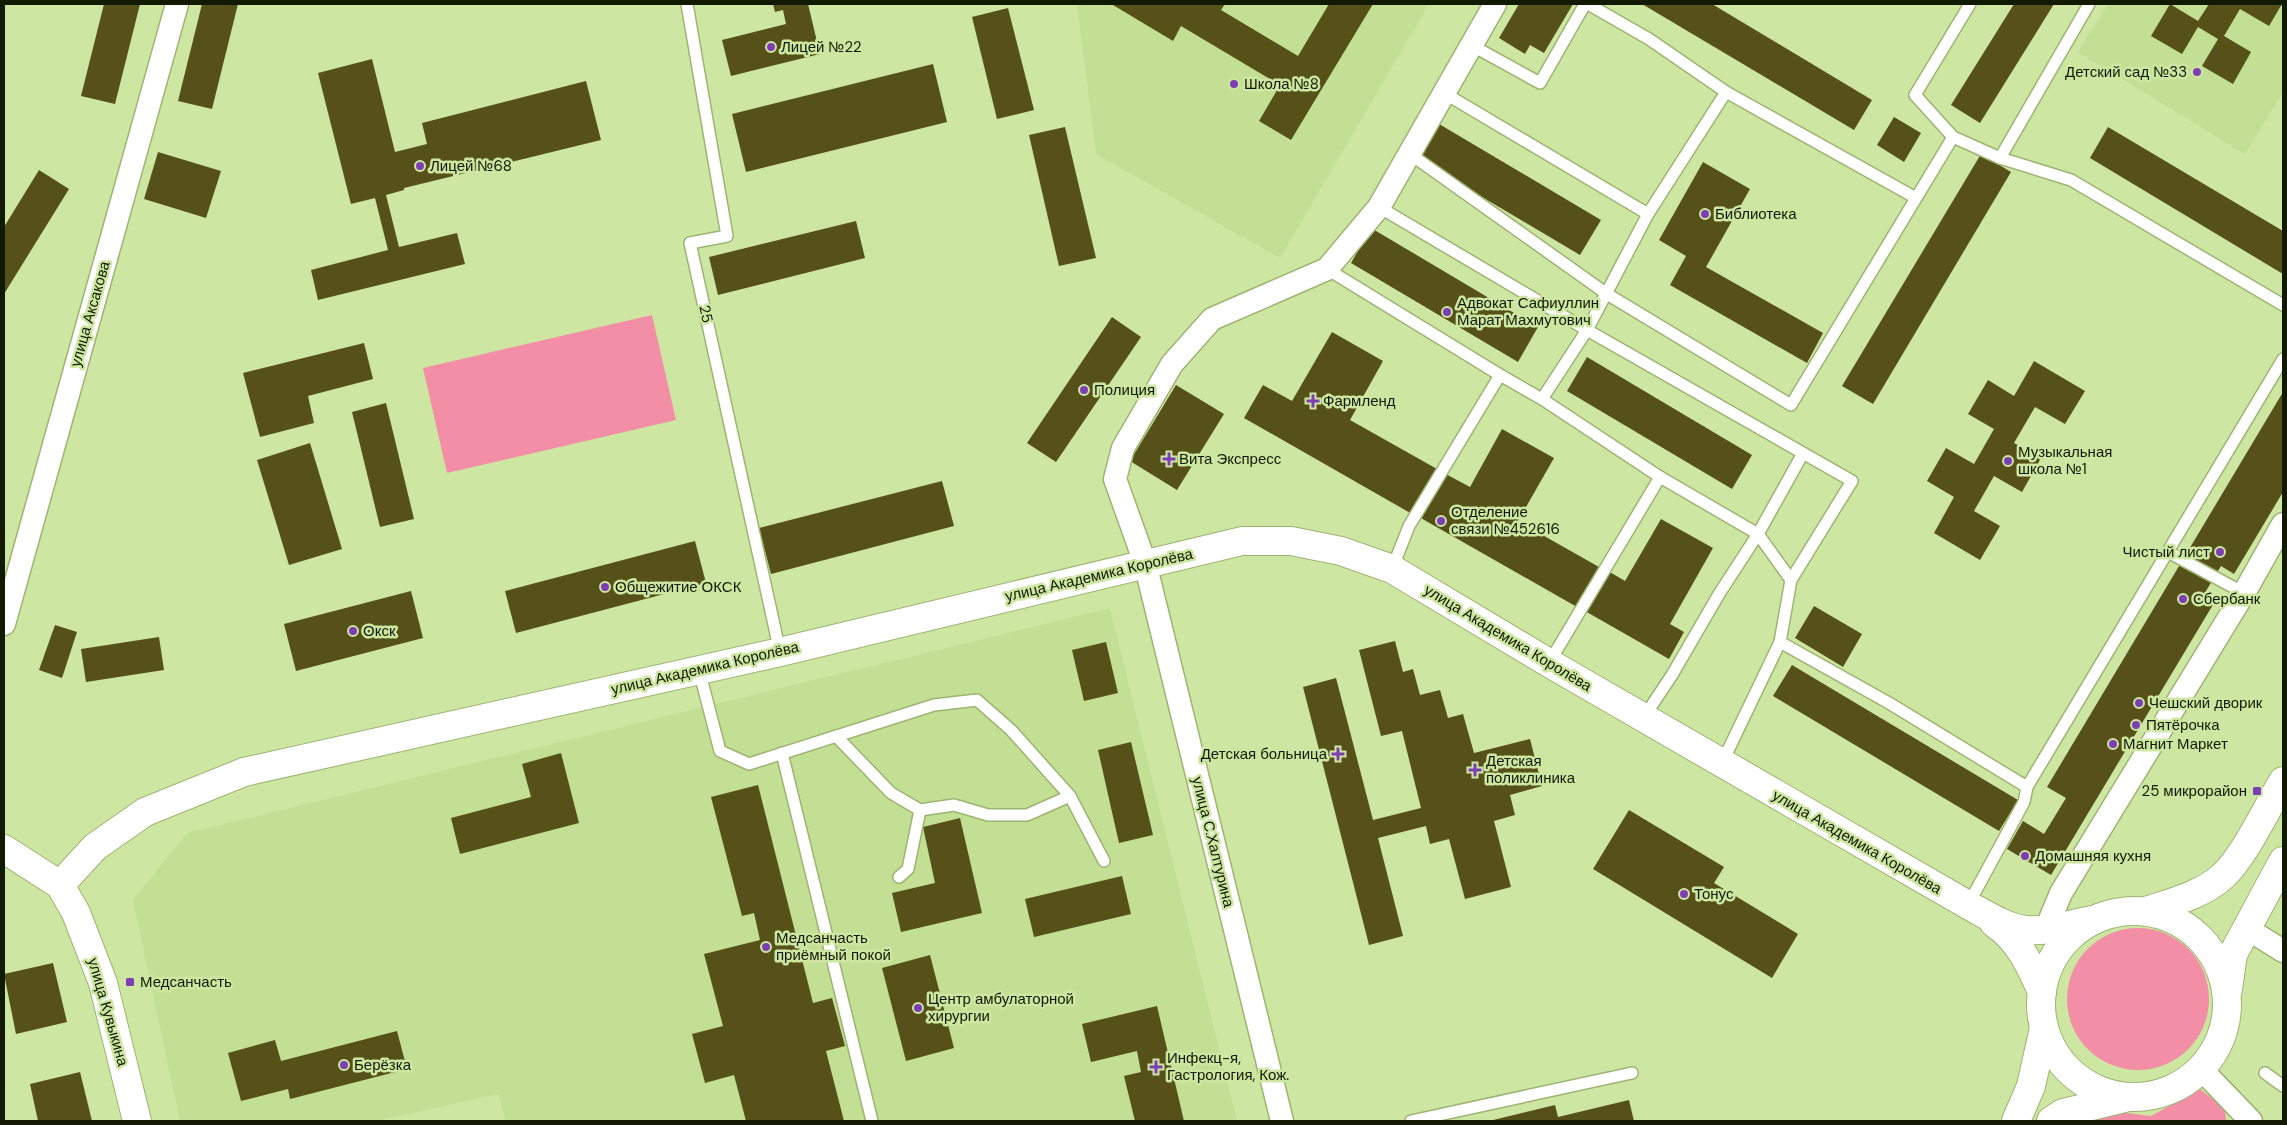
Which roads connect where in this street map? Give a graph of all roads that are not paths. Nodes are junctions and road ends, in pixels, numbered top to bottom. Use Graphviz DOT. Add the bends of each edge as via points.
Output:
graph roads {
  1 [pos="177,4"];
  2 [pos="687,4"];
  3 [pos="1495,4"];
  4 [pos="1587,4"];
  5 [pos="1970,4"];
  6 [pos="2089,4"];
  7 [pos="1471,45"];
  8 [pos="1726,92"];
  9 [pos="1444,93"];
  10 [pos="1953,137"];
  11 [pos="1410,154"];
  12 [pos="2000,158"];
  13 [pos="1916,198"];
  14 [pos="1379,207"];
  15 [pos="1648,214"];
  16 [pos="1327,269"];
  17 [pos="1607,294"];
  18 [pos="2283,305"];
  19 [pos="1586,330"];
  20 [pos="2283,360"];
  21 [pos="1500,375"];
  22 [pos="1542,399"];
  23 [pos="1802,455"];
  24 [pos="1660,477"];
  25 [pos="2283,524"];
  26 [pos="1758,534"];
  27 [pos="2168,552"];
  28 [pos="1145,563"];
  29 [pos="1392,569"];
  30 [pos="1791,580"];
  31 [pos="2244,593"];
  32 [pos="4,624"];
  33 [pos="1780,642"];
  34 [pos="780,652"];
  35 [pos="1549,663"];
  36 [pos="699,670"];
  37 [pos="1644,717"];
  38 [pos="836,736"];
  39 [pos="782,753"];
  40 [pos="1722,764"];
  41 [pos="2283,781"];
  42 [pos="2027,787"];
  43 [pos="1070,796"];
  44 [pos="920,810"];
  45 [pos="4,849"];
  46 [pos="1104,861"];
  47 [pos="2283,862"];
  48 [pos="899,877"];
  49 [pos="60,885"];
  50 [pos="1968,905"];
  51 [pos="2146,911"];
  52 [pos="2092,920"];
  53 [pos="2246,928"];
  54 [pos="2046,929"];
  55 [pos="2283,951"];
  56 [pos="2042,992"];
  57 [pos="2227,996"];
  58 [pos="2044,1028"];
  59 [pos="2201,1068"];
  60 [pos="1632,1073"];
  61 [pos="2265,1073"];
  62 [pos="2283,1086"];
  63 [pos="2129,1097"];
  64 [pos="138,1121"];
  65 [pos="872,1121"];
  66 [pos="1282,1121"];
  67 [pos="1411,1121"];
  68 [pos="2016,1121"];
  69 [pos="2051,1121"];
  70 [pos="2251,1121"];
  1 -- 32 [label="street, улица Аксакова"];
  2 -- 34 [label="lane, 25" via="727,236 690,242"];
  3 -- 7 [label="street"];
  4 -- 7 [label="lane" via="1540,83"];
  4 -- 8 [label="lane" via="1649,40"];
  5 -- 10 [label="lane" via="1915,95"];
  6 -- 12 [label="lane"];
  7 -- 9 [label="street"];
  8 -- 13 [label="lane"];
  8 -- 15 [label="lane"];
  9 -- 11 [label="street"];
  9 -- 15 [label="lane"];
  10 -- 12 [label="lane"];
  10 -- 13 [label="lane"];
  11 -- 14 [label="street"];
  11 -- 17 [label="lane"];
  12 -- 18 [label="lane" via="2071,180"];
  13 -- 17 [label="lane" via="1791,405"];
  14 -- 16 [label="street"];
  14 -- 19 [label="lane"];
  15 -- 17 [label="lane"];
  16 -- 21 [label="lane"];
  16 -- 28 [label="street, улица С.Халтурина" via="1212,319 1172,364 1123,448 1115,479"];
  17 -- 19 [label="lane"];
  19 -- 22 [label="lane"];
  19 -- 23 [label="lane"];
  20 -- 27 [label="lane"];
  21 -- 22 [label="lane"];
  21 -- 29 [label="lane" via="1409,526"];
  22 -- 24 [label="lane"];
  23 -- 26 [label="lane"];
  23 -- 30 [label="lane" via="1852,481"];
  24 -- 26 [label="lane"];
  24 -- 35 [label="lane"];
  25 -- 31 [label="street"];
  26 -- 30 [label="lane"];
  26 -- 37 [label="lane"];
  27 -- 31 [label="lane"];
  27 -- 42 [label="lane"];
  28 -- 29 [label="street, улица Академика Королёва" via="1242,541 1291,541 1341,551"];
  28 -- 34 [label="street, улица Академика Королёва"];
  28 -- 66 [label="street, улица С.Халтурина"];
  29 -- 35 [label="street, улица Академика Королёва"];
  30 -- 33 [label="lane"];
  31 -- 54 [label="street" via="2061,893"];
  33 -- 40 [label="lane"];
  33 -- 42 [label="lane" via="1889,703"];
  34 -- 36 [label="street, улица Академика Королёва"];
  35 -- 37 [label="street, улица Академика Королёва"];
  36 -- 39 [label="lane" via="720,751 749,764"];
  36 -- 49 [label="street, улица Академика Королёва" via="244,772 145,812 95,847"];
  37 -- 40 [label="street, улица Академика Королёва"];
  38 -- 39 [label="lane"];
  38 -- 43 [label="lane" via="934,705 977,700 1011,730"];
  38 -- 44 [label="lane" via="891,793"];
  39 -- 65 [label="lane"];
  40 -- 50 [label="street, улица Академика Королёва"];
  41 -- 51 [label="street" via="2244,848 2223,875 2191,896"];
  42 -- 50 [label="lane" via="2024,802"];
  43 -- 44 [label="lane" via="1027,815 988,815 954,805"];
  43 -- 46 [label="lane"];
  44 -- 48 [label="lane" via="908,869"];
  45 -- 49 [label="street, улица Кувыкина"];
  47 -- 53 [label="street"];
  49 -- 64 [label="street, улица Кувыкина" via="76,913 103,983"];
  50 -- 54 [label="street, улица Академика Королёва" via="2025,930"];
  50 -- 56 [label="street" via="2003,929 2017,945 2029,962"];
  51 -- 52 [label="street, улица Академика Королёва" via="2128,911"];
  51 -- 57 [label="street" via="2170,918 2192,931 2204,943 2221,971"];
  52 -- 54 [label="street, улица Академика Королёва"];
  52 -- 56 [label="street" via="2072,934 2058,952 2046,974"];
  53 -- 55 [label="street"];
  53 -- 57 [label="street" via="2233,954"];
  56 -- 58 [label="street"];
  57 -- 59 [label="street" via="2227,1016 2222,1035"];
  58 -- 63 [label="street" via="2051,1046 2075,1076 2092,1087"];
  58 -- 68 [label="street" via="2031,1086"];
  59 -- 63 [label="street" via="2168,1090 2149,1096"];
  59 -- 70 [label="street"];
  60 -- 67 [label="lane"];
  61 -- 62 [label="lane"];
  63 -- 69 [label="street" via="2063,1113"];
}
